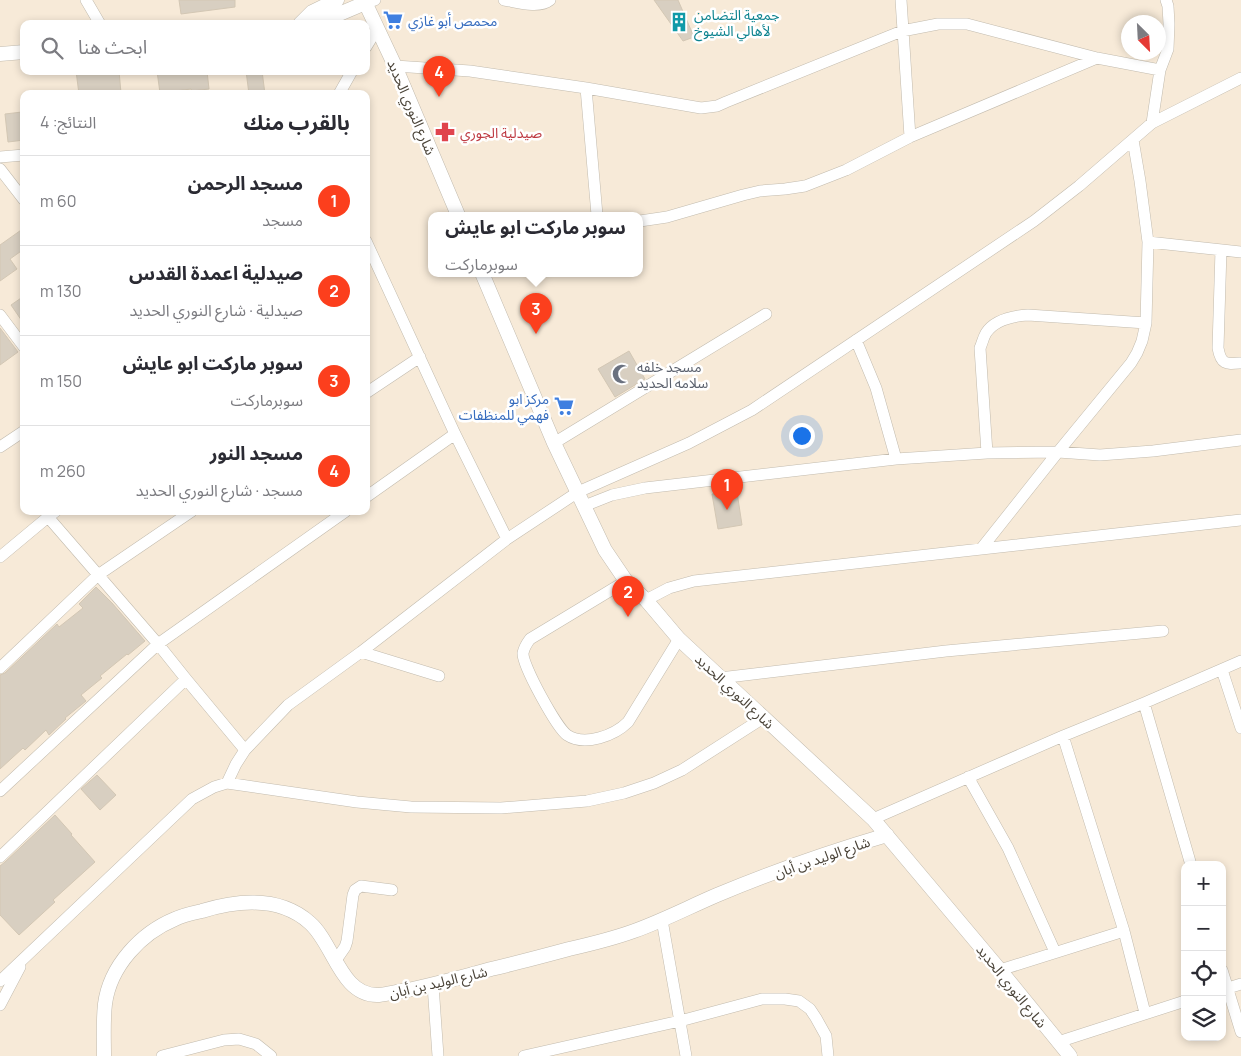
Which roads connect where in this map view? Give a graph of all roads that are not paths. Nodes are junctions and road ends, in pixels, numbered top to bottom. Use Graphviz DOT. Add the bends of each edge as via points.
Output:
graph roads {
  1 [pos="86,0"];
  2 [pos="337,0"];
  3 [pos="504,0"];
  4 [pos="550,0"];
  5 [pos="901,0"];
  6 [pos="1166,0"];
  7 [pos="368,1"];
  8 [pos="98,20"];
  9 [pos="304,20"];
  10 [pos="325,20"];
  11 [pos="373,27"];
  12 [pos="902,31"];
  13 [pos="20,52"];
  14 [pos="0,54"];
  15 [pos="1096,58"];
  16 [pos="395,66"];
  17 [pos="1160,70"];
  18 [pos="350,75"];
  19 [pos="1241,78"];
  20 [pos="586,88"];
  21 [pos="340,90"];
  22 [pos="1152,123"];
  23 [pos="910,137"];
  24 [pos="1133,140"];
  25 [pos="20,155"];
  26 [pos="0,157"];
  27 [pos="0,169"];
  28 [pos="20,195"];
  29 [pos="457,212"];
  30 [pos="597,212"];
  31 [pos="643,220"];
  32 [pos="1148,242"];
  33 [pos="370,250"];
  34 [pos="1221,250"];
  35 [pos="1241,252"];
  36 [pos="484,277"];
  37 [pos="766,314"];
  38 [pos="0,316"];
  39 [pos="1146,323"];
  40 [pos="856,340"];
  41 [pos="20,342"];
  42 [pos="420,357"];
  43 [pos="1241,363"];
  44 [pos="370,390"];
  45 [pos="20,434"];
  46 [pos="455,434"];
  47 [pos="1241,440"];
  48 [pos="554,442"];
  49 [pos="0,447"];
  50 [pos="1058,452"];
  51 [pos="986,453"];
  52 [pos="896,459"];
  53 [pos="578,492"];
  54 [pos="370,494"];
  55 [pos="584,506"];
  56 [pos="51,515"];
  57 [pos="53,515"];
  58 [pos="186,515"];
  59 [pos="340,515"];
  60 [pos="1241,520"];
  61 [pos="506,540"];
  62 [pos="981,549"];
  63 [pos="0,557"];
  64 [pos="98,575"];
  65 [pos="626,581"];
  66 [pos="646,600"];
  67 [pos="1163,631"];
  68 [pos="679,639"];
  69 [pos="158,644"];
  70 [pos="361,652"];
  71 [pos="1241,661"];
  72 [pos="0,668"];
  73 [pos="1222,670"];
  74 [pos="439,676"];
  75 [pos="720,678"];
  76 [pos="186,679"];
  77 [pos="1144,703"];
  78 [pos="763,718"];
  79 [pos="1241,728"];
  80 [pos="1064,736"];
  81 [pos="246,750"];
  82 [pos="968,777"];
  83 [pos="227,783"];
  84 [pos="0,790"];
  85 [pos="874,819"];
  86 [pos="887,835"];
  87 [pos="0,856"];
  88 [pos="1190,861"];
  89 [pos="392,890"];
  90 [pos="662,920"];
  91 [pos="1124,931"];
  92 [pos="1056,952"];
  93 [pos="336,960"];
  94 [pos="23,961"];
  95 [pos="1000,970"];
  96 [pos="0,982"];
  97 [pos="1241,984"];
  98 [pos="433,985"];
  99 [pos="1226,989"];
  100 [pos="1226,992"];
  101 [pos="1181,1002"];
  102 [pos="0,1005"];
  103 [pos="1145,1013"];
  104 [pos="680,1021"];
  105 [pos="1241,1032"];
  106 [pos="1058,1042"];
  107 [pos="104,1056"];
  108 [pos="162,1056"];
  109 [pos="271,1056"];
  110 [pos="438,1056"];
  111 [pos="524,1056"];
  112 [pos="686,1056"];
  113 [pos="828,1056"];
  114 [pos="1070,1056"];
  1 -- 8 [label="street"];
  2 -- 9 [label="street" via="312,12"];
  3 -- 4 [label="street" via="538,5"];
  5 -- 12 [label="street"];
  6 -- 17 [label="street" via="1168,49"];
  7 -- 10 [label="street"];
  7 -- 11 [label="street, شارع النوري الحديد"];
  11 -- 16 [label="street, شارع النوري الحديد"];
  12 -- 15 [label="street" via="938,24 967,24"];
  12 -- 20 [label="street" via="717,106 700,108"];
  12 -- 23 [label="street"];
  13 -- 14 [label="street"];
  15 -- 17 [label="street"];
  15 -- 23 [label="street"];
  16 -- 20 [label="street" via="470,71"];
  16 -- 29 [label="street, شارع النوري الحديد"];
  17 -- 22 [label="street"];
  18 -- 21 [label="street"];
  19 -- 22 [label="street"];
  20 -- 30 [label="street"];
  22 -- 24 [label="street"];
  23 -- 31 [label="street" via="846,170 805,186 760,191"];
  24 -- 32 [label="street"];
  24 -- 40 [label="street" via="1034,221"];
  25 -- 26 [label="street"];
  27 -- 28 [label="street"];
  32 -- 34 [label="street"];
  32 -- 39 [label="street"];
  33 -- 42 [label="street"];
  34 -- 35 [label="street"];
  34 -- 43 [label="street" via="1218,348 1222,361"];
  36 -- 48 [label="street, شارع النوري الحديد"];
  37 -- 48 [label="street"];
  38 -- 41 [label="street"];
  39 -- 50 [label="street" via="1142,341 1131,363"];
  39 -- 51 [label="street" via="1013,316 993,326 985,334 980,348"];
  40 -- 52 [label="street" via="876,388"];
  40 -- 53 [label="street" via="752,410 689,443"];
  42 -- 44 [label="street"];
  42 -- 46 [label="street"];
  45 -- 49 [label="street"];
  46 -- 54 [label="street"];
  46 -- 61 [label="street"];
  47 -- 50 [label="street" via="1100,455"];
  48 -- 53 [label="street, شارع النوري الحديد"];
  50 -- 51 [label="street"];
  50 -- 62 [label="street"];
  51 -- 52 [label="street"];
  52 -- 55 [label="street" via="645,488 612,495"];
  53 -- 55 [label="street, شارع النوري الحديد"];
  53 -- 61 [label="street"];
  55 -- 65 [label="street, شارع النوري الحديد" via="605,550"];
  56 -- 63 [label="street"];
  57 -- 64 [label="street"];
  58 -- 64 [label="street"];
  59 -- 69 [label="street"];
  60 -- 62 [label="street"];
  61 -- 70 [label="street"];
  62 -- 66 [label="street" via="694,581 669,588"];
  64 -- 69 [label="street"];
  64 -- 72 [label="street"];
  65 -- 66 [label="street, شارع النوري الحديد"];
  65 -- 68 [label="street" via="530,639 526,646 523,654 527,668 567,735 590,740 622,728"];
  66 -- 68 [label="street, شارع النوري الحديد"];
  67 -- 75 [label="street" via="946,651"];
  68 -- 75 [label="street, شارع النوري الحديد"];
  69 -- 76 [label="street"];
  69 -- 84 [label="street"];
  70 -- 74 [label="street"];
  70 -- 81 [label="street" via="288,706"];
  71 -- 73 [label="street"];
  73 -- 77 [label="street"];
  73 -- 79 [label="street"];
  75 -- 78 [label="street, شارع النوري الحديد"];
  76 -- 81 [label="street"];
  76 -- 87 [label="street"];
  77 -- 80 [label="street"];
  77 -- 88 [label="street"];
  78 -- 83 [label="street" via="661,780 588,801 501,808 411,807"];
  78 -- 85 [label="street, شارع النوري الحديد"];
  80 -- 82 [label="street"];
  80 -- 91 [label="street"];
  81 -- 83 [label="street"];
  82 -- 85 [label="street"];
  82 -- 92 [label="street" via="1008,848"];
  83 -- 94 [label="street" via="192,799"];
  85 -- 86 [label="street, شارع النوري الحديد"];
  86 -- 90 [label="street, شارع الوليد بن أبان" via="788,867"];
  86 -- 95 [label="street, شارع النوري الحديد"];
  89 -- 93 [label="street" via="361,886 355,890 347,941"];
  90 -- 98 [label="street, شارع الوليد بن أبان" via="604,941"];
  90 -- 104 [label="street"];
  91 -- 92 [label="street"];
  91 -- 103 [label="street"];
  92 -- 95 [label="street"];
  93 -- 98 [label="street, شارع الوليد بن أبان" via="350,982 365,993 382,995"];
  93 -- 107 [label="street, شارع الوليد بن أبان" via="311,924 282,907 262,902 236,903 176,919 142,940 114,974 105,1004"];
  94 -- 96 [label="street"];
  94 -- 102 [label="street"];
  95 -- 106 [label="street, شارع النوري الحديد"];
  97 -- 99 [label="street"];
  98 -- 110 [label="street"];
  100 -- 105 [label="street"];
  101 -- 103 [label="street"];
  103 -- 106 [label="street"];
  104 -- 111 [label="street"];
  104 -- 112 [label="street"];
  104 -- 113 [label="street" via="762,999 799,1001 810,1009 826,1036"];
  106 -- 114 [label="street, شارع النوري الحديد"];
  108 -- 109 [label="street" via="239,1039 256,1044"];
}
